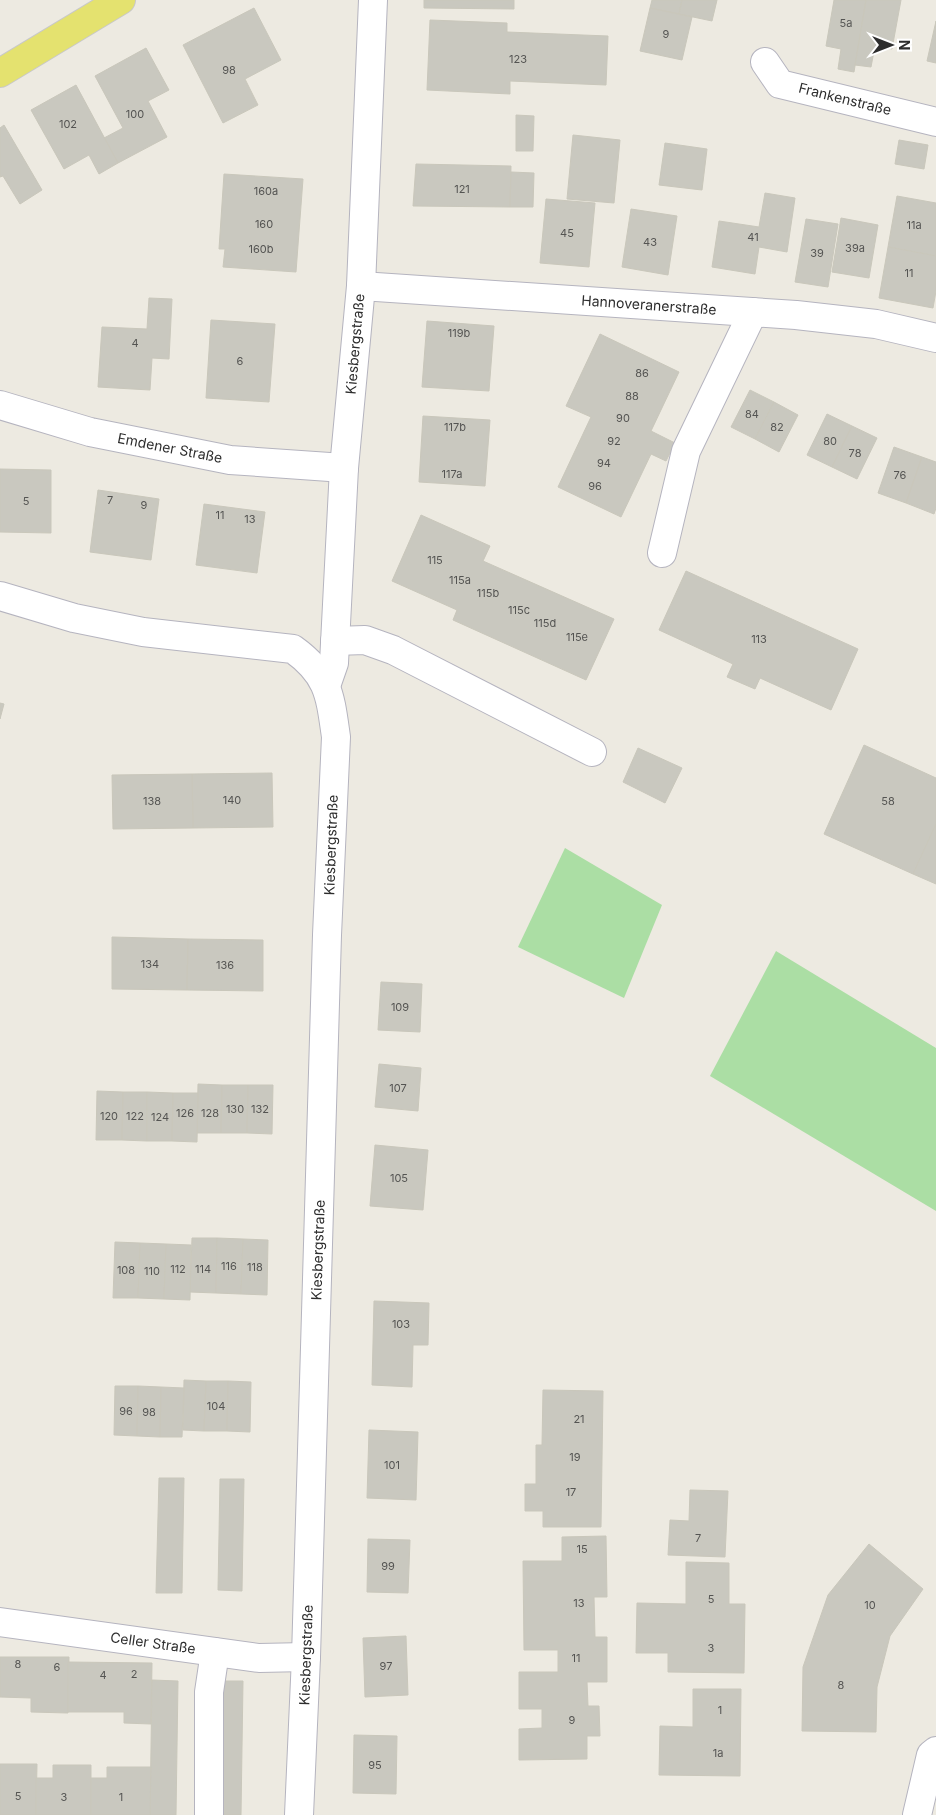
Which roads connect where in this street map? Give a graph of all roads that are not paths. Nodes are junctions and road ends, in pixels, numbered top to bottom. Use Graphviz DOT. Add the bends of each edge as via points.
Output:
graph roads {
  1 [pos="122,0"];
  2 [pos="373,0"];
  3 [pos="764,62"];
  4 [pos="0,73"];
  5 [pos="936,122"];
  6 [pos="361,286"];
  7 [pos="754,312"];
  8 [pos="936,338"];
  9 [pos="0,405"];
  10 [pos="344,468"];
  11 [pos="662,552"];
  12 [pos="0,596"];
  13 [pos="335,641"];
  14 [pos="326,686"];
  15 [pos="592,752"];
  16 [pos="0,1622"];
  17 [pos="215,1652"];
  18 [pos="306,1657"];
  19 [pos="933,1753"];
  20 [pos="209,1815"];
  21 [pos="299,1815"];
  22 [pos="917,1815"];
  1 -- 4 [label="main road"];
  2 -- 6 [label="street, Kiesbergstraße"];
  3 -- 5 [label="street, Frankenstraße" via="780,84"];
  6 -- 7 [label="street, Hannoveranerstraße"];
  6 -- 10 [label="street, Kiesbergstraße"];
  7 -- 8 [label="street, Hannoveranerstraße" via="876,324"];
  7 -- 11 [label="street" via="686,451"];
  9 -- 10 [label="street, Emdener Straße" via="90,432 230,460"];
  10 -- 13 [label="street, Kiesbergstraße"];
  12 -- 14 [label="street, Kiesbergstraße" via="74,618 143,632 293,650 312,663"];
  13 -- 14 [label="street, Kiesbergstraße" via="334,663"];
  13 -- 15 [label="street" via="365,640 393,650"];
  14 -- 18 [label="street, Kiesbergstraße" via="336,737 327,934"];
  16 -- 17 [label="street, Celler Straße"];
  17 -- 18 [label="street, Celler Straße" via="259,1658"];
  17 -- 20 [label="street" via="209,1692"];
  18 -- 21 [label="street, Kiesbergstraße"];
  19 -- 22 [label="street"];
}
